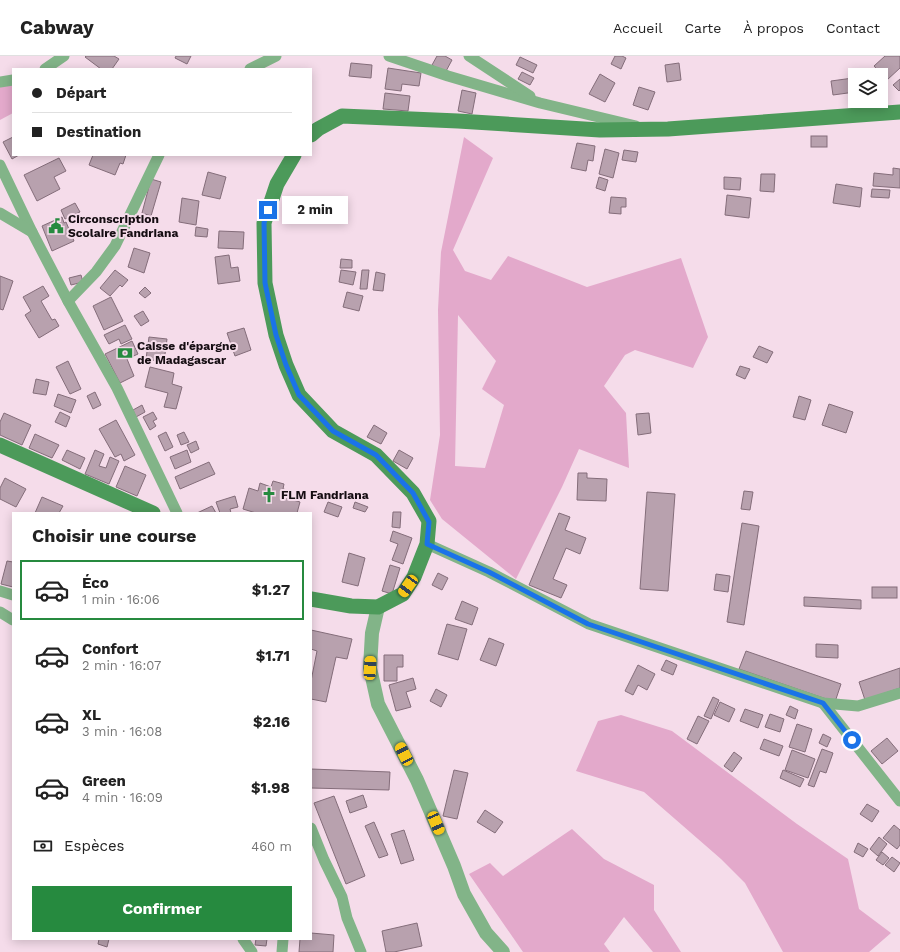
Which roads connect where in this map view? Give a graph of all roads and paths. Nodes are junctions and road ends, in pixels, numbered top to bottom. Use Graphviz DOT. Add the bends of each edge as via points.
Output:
graph roads {
  1 [pos="64,56"];
  2 [pos="276,56"];
  3 [pos="389,56"];
  4 [pos="469,56"];
  5 [pos="46,68"];
  6 [pos="252,68"];
  7 [pos="12,80"];
  8 [pos="0,82"];
  9 [pos="540,103"];
  10 [pos="900,112"];
  11 [pos="651,129"];
  12 [pos="312,134"];
  13 [pos="159,156"];
  14 [pos="293,156"];
  15 [pos="0,165"];
  16 [pos="0,213"];
  17 [pos="32,232"];
  18 [pos="68,302"];
  19 [pos="0,445"];
  20 [pos="151,512"];
  21 [pos="177,512"];
  22 [pos="427,544"];
  23 [pos="0,591"];
  24 [pos="12,595"];
  25 [pos="312,599"];
  26 [pos="378,607"];
  27 [pos="0,612"];
  28 [pos="12,619"];
  29 [pos="900,693"];
  30 [pos="823,703"];
  31 [pos="900,801"];
  32 [pos="312,830"];
  33 [pos="244,940"];
  34 [pos="283,940"];
  35 [pos="252,952"];
  36 [pos="282,952"];
  37 [pos="361,952"];
  38 [pos="503,952"];
  1 -- 5 [label="street"];
  2 -- 6 [label="street"];
  3 -- 9 [label="street"];
  4 -- 9 [label="street"];
  7 -- 8 [label="street"];
  9 -- 11 [label="street"];
  10 -- 11 [label="main road"];
  11 -- 12 [label="main road" via="600,130 342,116"];
  13 -- 18 [label="street" via="114,246 96,272"];
  14 -- 22 [label="main road" via="277,184 264,223 265,283 276,335 286,365 299,395 333,431 376,455 413,493 429,522"];
  15 -- 17 [label="street"];
  16 -- 17 [label="street"];
  17 -- 18 [label="street"];
  18 -- 21 [label="street" via="117,388"];
  19 -- 20 [label="main road"];
  22 -- 26 [label="main road" via="414,578 402,594"];
  22 -- 30 [label="street" via="489,572 588,624"];
  23 -- 24 [label="street"];
  25 -- 26 [label="main road" via="351,606"];
  26 -- 38 [label="street" via="372,633 370,668 378,704 417,780 464,894 486,933"];
  27 -- 28 [label="street"];
  29 -- 30 [label="street" via="858,706"];
  30 -- 31 [label="street"];
  32 -- 37 [label="street" via="342,898"];
  33 -- 35 [label="street"];
  34 -- 36 [label="street"];
}
